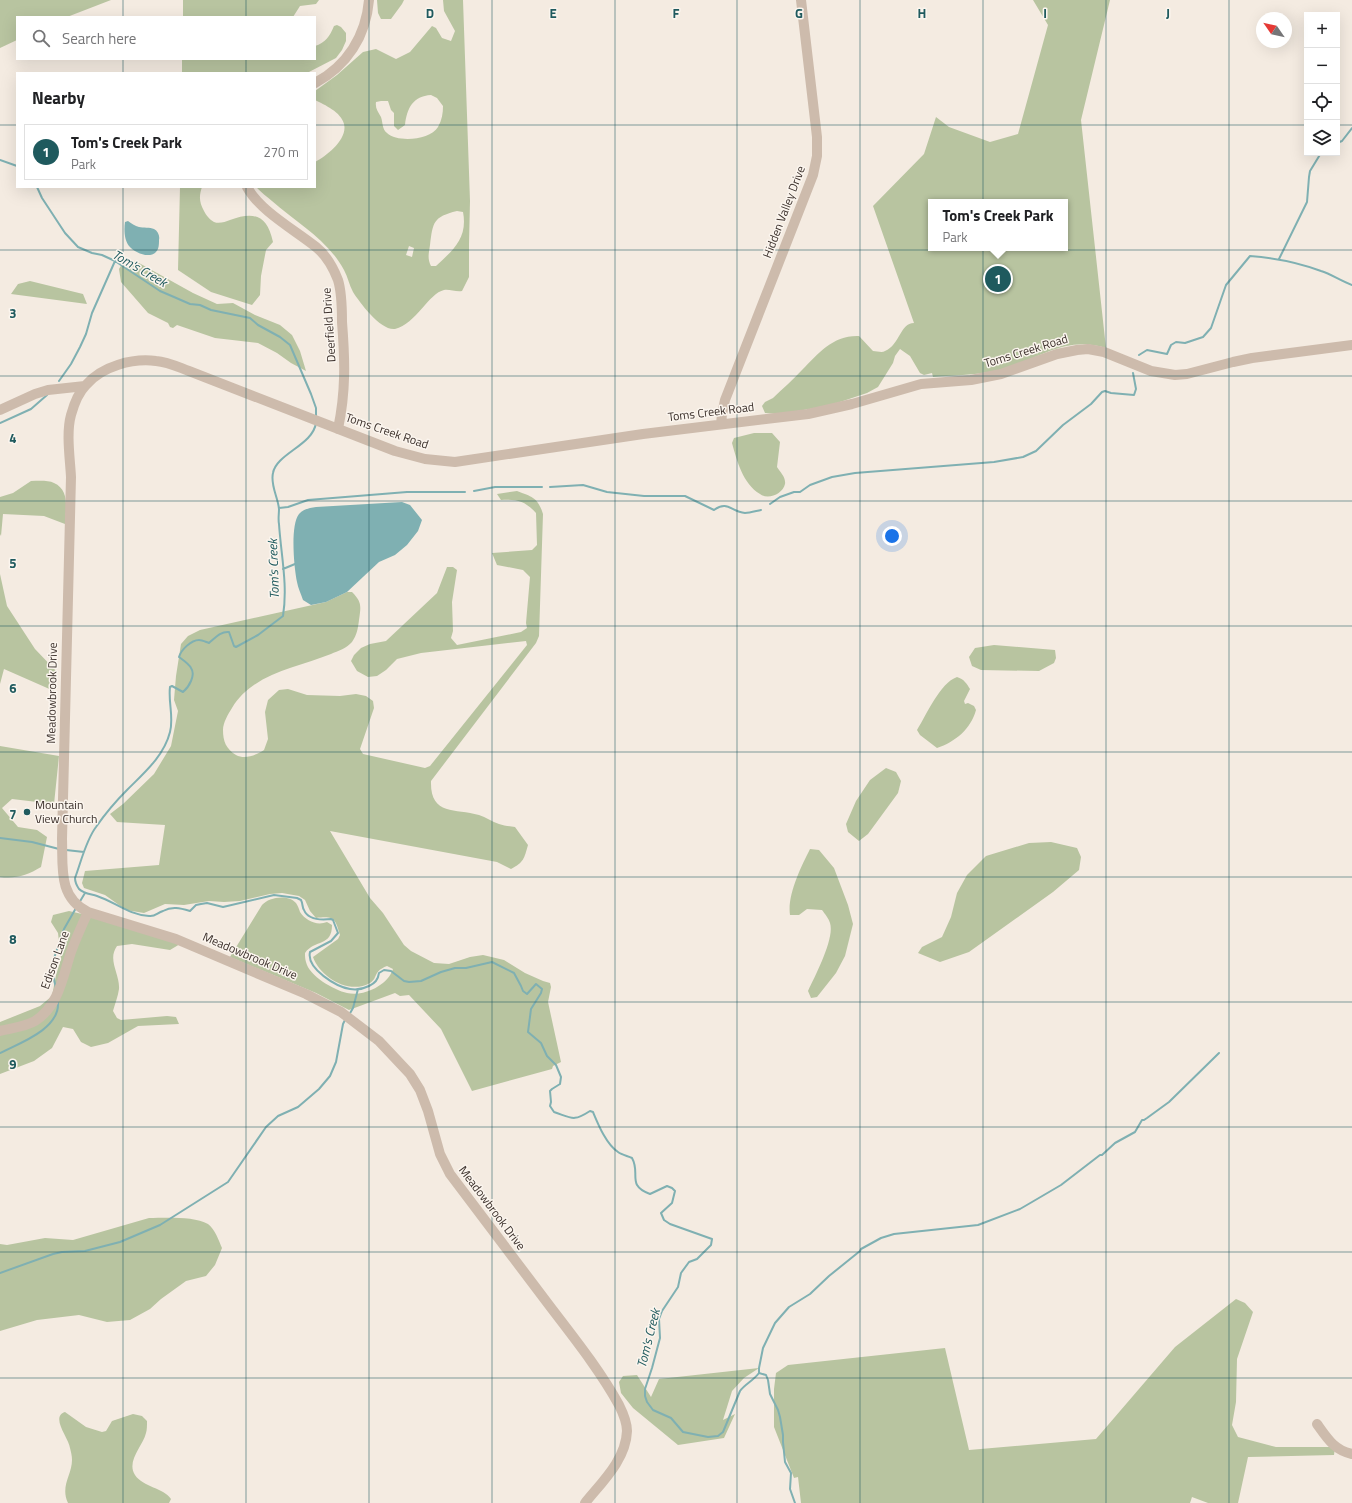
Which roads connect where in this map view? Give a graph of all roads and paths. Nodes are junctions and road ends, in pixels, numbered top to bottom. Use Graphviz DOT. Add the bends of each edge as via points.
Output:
graph roads {
  1 [pos="369,0"];
  2 [pos="801,0"];
  3 [pos="316,82"];
  4 [pos="248,188"];
  5 [pos="1352,345"];
  6 [pos="84,386"];
  7 [pos="0,410"];
  8 [pos="721,424"];
  9 [pos="338,429"];
  10 [pos="88,912"];
  11 [pos="0,1031"];
  12 [pos="1317,1424"];
  13 [pos="1352,1454"];
  14 [pos="585,1503"];
  1 -- 3 [label="street" via="365,25 354,49 337,68"];
  2 -- 8 [label="street, Hidden Valley Drive" via="817,134 817,158 813,175 725,400"];
  4 -- 9 [label="street, Deerfield Drive" via="261,205 322,253 334,269 341,296 345,375"];
  5 -- 8 [label="street, Toms Creek Road" via="1252,358 1175,375 1146,369 1104,352 1077,350 1057,354 991,377 921,384 831,409"];
  6 -- 7 [label="street" via="48,390"];
  6 -- 9 [label="street, Toms Creek Road" via="98,375 120,364 138,360 158,361"];
  6 -- 10 [label="street, Meadowbrook Drive" via="74,404 69,424 71,477 62,839 64,886 73,902"];
  8 -- 9 [label="street, Toms Creek Road" via="455,462 443,462 395,451"];
  10 -- 11 [label="street, Edison Lane" via="61,985 48,1009 32,1022"];
  10 -- 14 [label="street, Meadowbrook Drive" via="176,938 342,1012 394,1055 410,1074 423,1097 440,1154 450,1174 586,1354 620,1406 627,1430 622,1453 615,1466"];
  12 -- 13 [label="street" via="1335,1447"];
}
